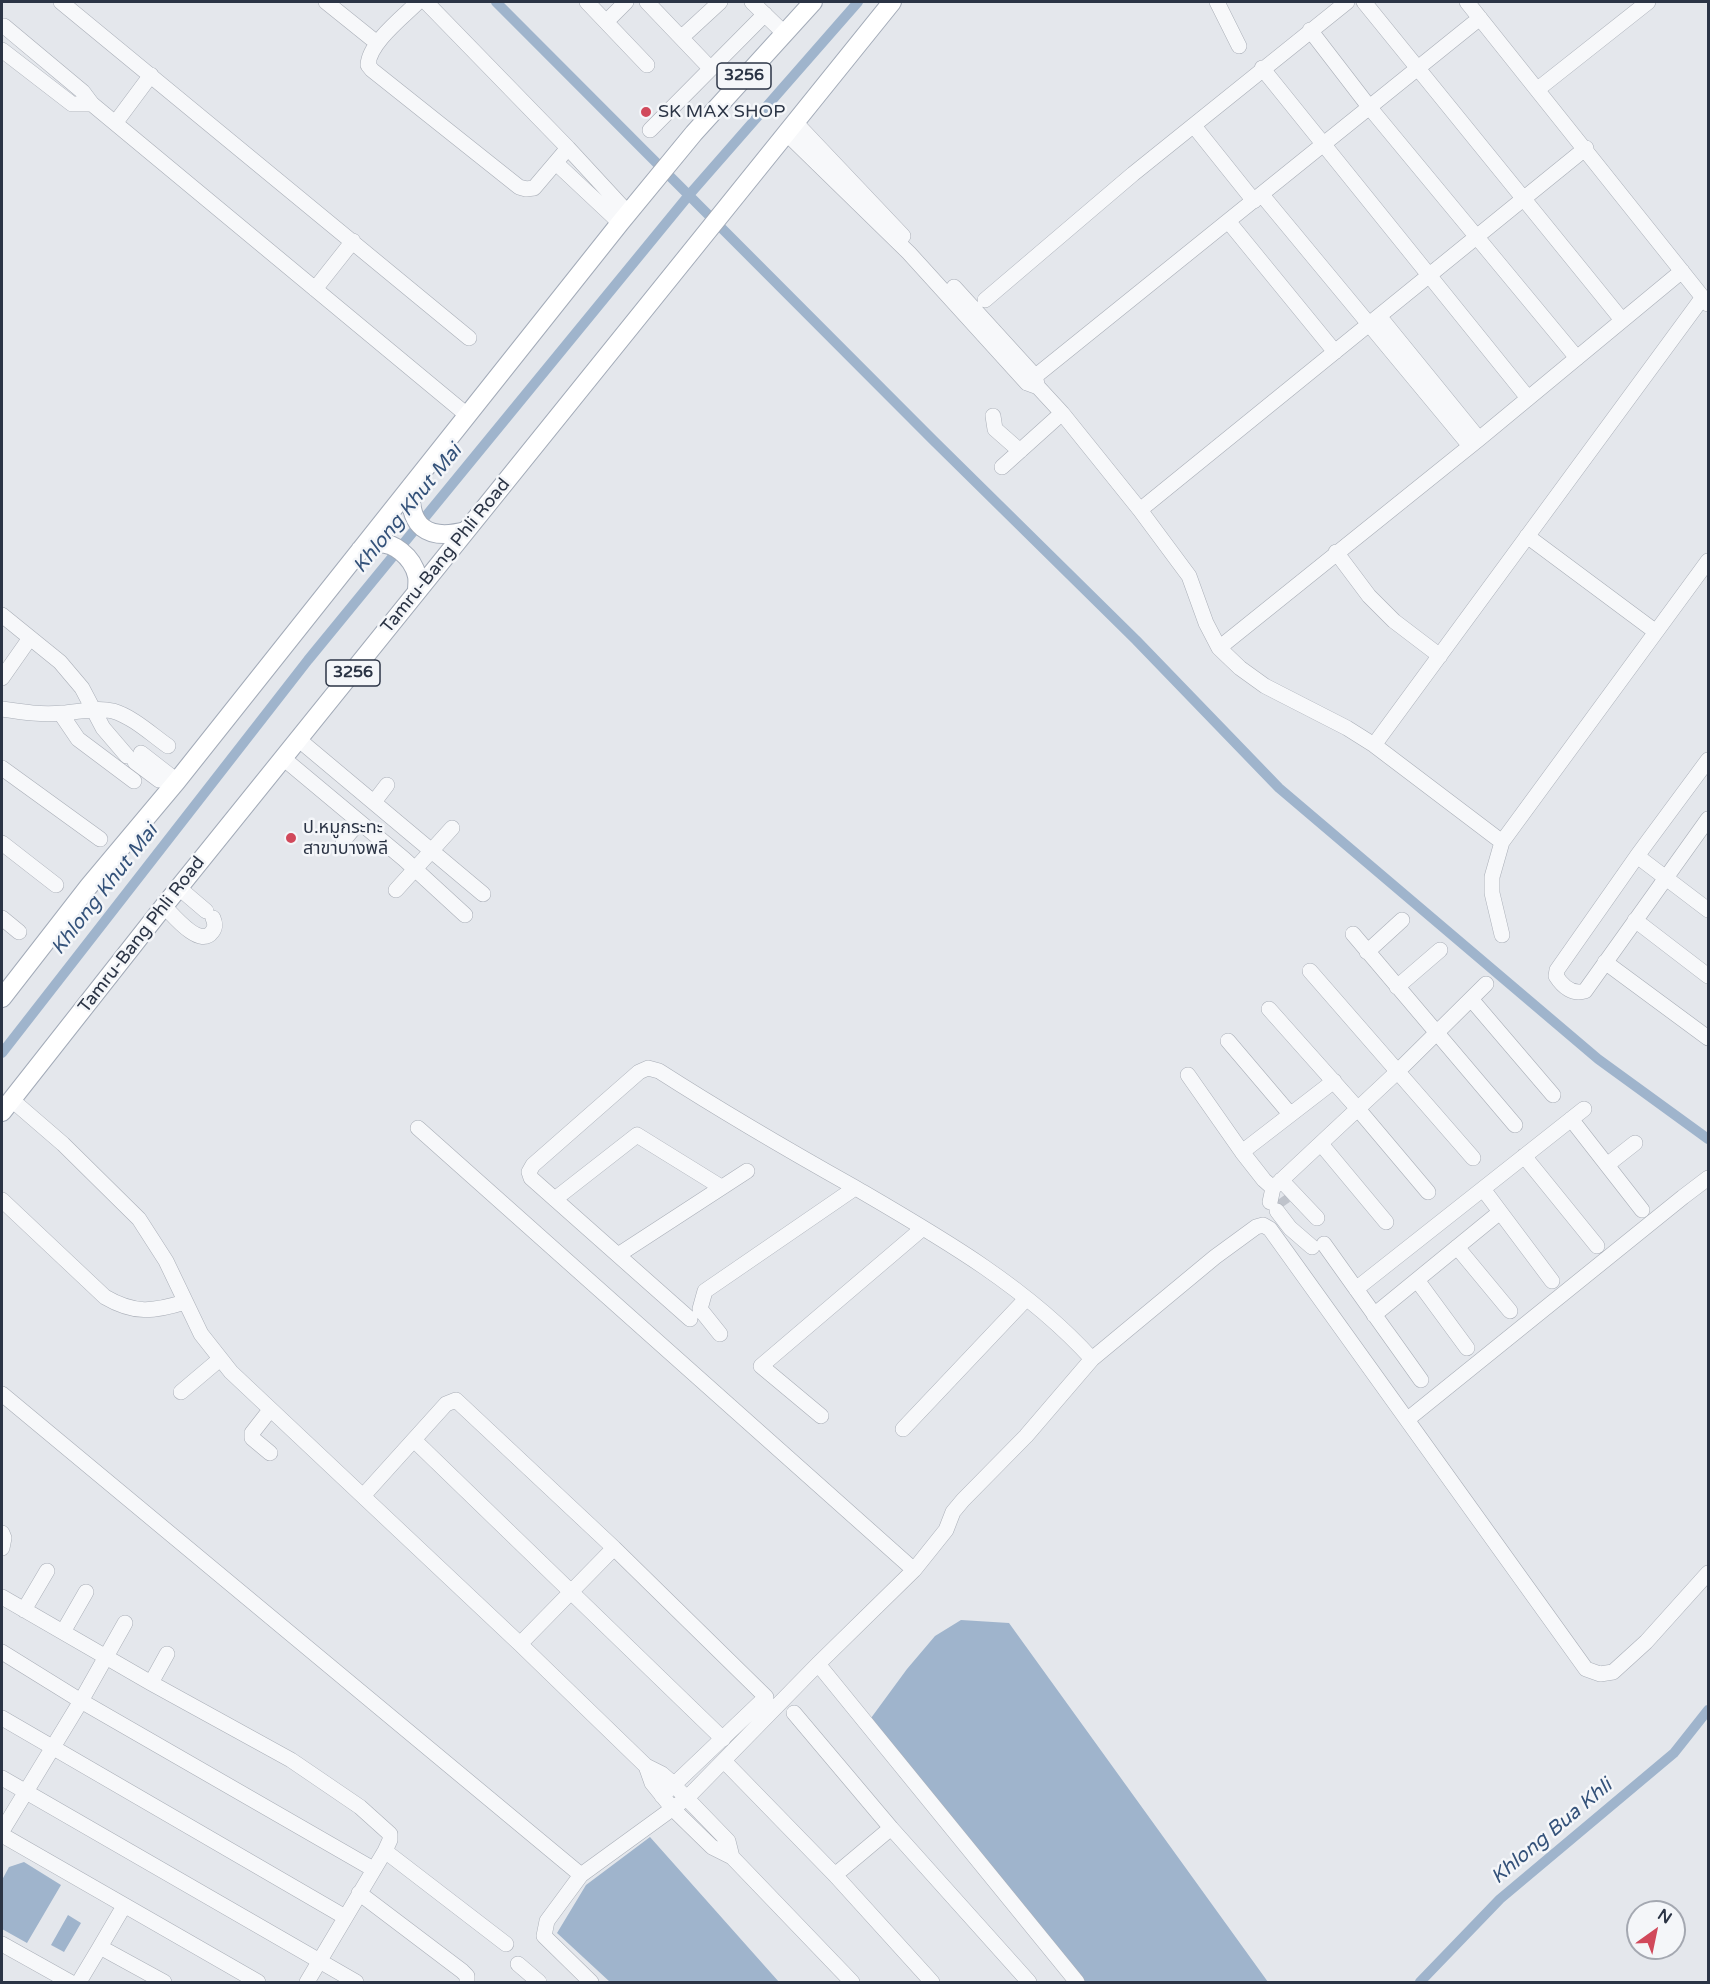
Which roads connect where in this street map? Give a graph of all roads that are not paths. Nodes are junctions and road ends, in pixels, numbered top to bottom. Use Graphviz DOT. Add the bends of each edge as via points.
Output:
graph roads {
  1 [pos="61,2"];
  2 [pos="326,2"];
  3 [pos="418,2"];
  4 [pos="426,2"];
  5 [pos="587,2"];
  6 [pos="626,2"];
  7 [pos="647,2"];
  8 [pos="720,2"];
  9 [pos="752,2"];
  10 [pos="813,2"];
  11 [pos="892,2"];
  12 [pos="1216,2"];
  13 [pos="1347,2"];
  14 [pos="1364,2"];
  15 [pos="1467,2"];
  16 [pos="1648,2"];
  17 [pos="765,14"];
  18 [pos="1480,18"];
  19 [pos="606,22"];
  20 [pos="4,26"];
  21 [pos="1310,30"];
  22 [pos="784,33"];
  23 [pos="681,38"];
  24 [pos="377,43"];
  25 [pos="1239,46"];
  26 [pos="2,50"];
  27 [pos="647,65"];
  28 [pos="710,68"];
  29 [pos="1262,68"];
  30 [pos="1419,68"];
  31 [pos="151,75"];
  32 [pos="1538,89"];
  33 [pos="93,104"];
  34 [pos="1370,108"];
  35 [pos="116,122"];
  36 [pos="1194,126"];
  37 [pos="791,128"];
  38 [pos="650,130"];
  39 [pos="1323,145"];
  40 [pos="568,148"];
  41 [pos="1586,148"];
  42 [pos="556,163"];
  43 [pos="1258,198"];
  44 [pos="1525,198"];
  45 [pos="624,218"];
  46 [pos="1228,221"];
  47 [pos="1476,238"];
  48 [pos="353,241"];
  49 [pos="1682,271"];
  50 [pos="1429,276"];
  51 [pos="315,289"];
  52 [pos="985,300"];
  53 [pos="1706,300"];
  54 [pos="1374,320"];
  55 [pos="1622,320"];
  56 [pos="469,338"];
  57 [pos="1335,352"];
  58 [pos="1577,358"];
  59 [pos="1033,382"];
  60 [pos="1528,398"];
  61 [pos="1062,413"];
  62 [pos="467,415"];
  63 [pos="993,416"];
  64 [pos="1475,442"];
  65 [pos="1020,451"];
  66 [pos="1002,467"];
  67 [pos="411,486"];
  68 [pos="1140,510"];
  69 [pos="466,531"];
  70 [pos="1527,536"];
  71 [pos="360,550"];
  72 [pos="1336,552"];
  73 [pos="1708,561"];
  74 [pos="417,591"];
  75 [pos="2,615"];
  76 [pos="1656,632"];
  77 [pos="30,638"];
  78 [pos="1219,648"];
  79 [pos="1440,656"];
  80 [pos="2,678"];
  81 [pos="2,709"];
  82 [pos="93,710"];
  83 [pos="61,714"];
  84 [pos="298,739"];
  85 [pos="1374,745"];
  86 [pos="168,746"];
  87 [pos="283,758"];
  88 [pos="1708,760"];
  89 [pos="2,768"];
  90 [pos="134,781"];
  91 [pos="174,785"];
  92 [pos="387,785"];
  93 [pos="374,802"];
  94 [pos="359,822"];
  95 [pos="452,828"];
  96 [pos="1706,828"];
  97 [pos="100,838"];
  98 [pos="343,841"];
  99 [pos="1502,842"];
  100 [pos="2,843"];
  101 [pos="432,851"];
  102 [pos="1637,856"];
  103 [pos="415,869"];
  104 [pos="1666,877"];
  105 [pos="57,885"];
  106 [pos="179,888"];
  107 [pos="396,890"];
  108 [pos="483,894"];
  109 [pos="164,906"];
  110 [pos="1708,910"];
  111 [pos="465,915"];
  112 [pos="2,918"];
  113 [pos="1402,920"];
  114 [pos="1635,920"];
  115 [pos="19,932"];
  116 [pos="1353,934"];
  117 [pos="1502,935"];
  118 [pos="1440,950"];
  119 [pos="1368,952"];
  120 [pos="1605,962"];
  121 [pos="1310,971"];
  122 [pos="1708,976"];
  123 [pos="1486,984"];
  124 [pos="1397,987"];
  125 [pos="2,998"];
  126 [pos="1471,999"];
  127 [pos="1269,1009"];
  128 [pos="1436,1034"];
  129 [pos="1708,1038"];
  130 [pos="1228,1041"];
  131 [pos="1396,1072"];
  132 [pos="1188,1075"];
  133 [pos="1334,1081"];
  134 [pos="1553,1095"];
  135 [pos="7,1106"];
  136 [pos="1358,1109"];
  137 [pos="1584,1109"];
  138 [pos="1290,1114"];
  139 [pos="1571,1119"];
  140 [pos="1515,1125"];
  141 [pos="418,1128"];
  142 [pos="1635,1143"];
  143 [pos="1321,1144"];
  144 [pos="1242,1152"];
  145 [pos="1524,1156"];
  146 [pos="1473,1158"];
  147 [pos="1607,1166"];
  148 [pos="747,1171"];
  149 [pos="1708,1178"];
  150 [pos="721,1187"];
  151 [pos="855,1188"];
  152 [pos="1483,1189"];
  153 [pos="1428,1192"];
  154 [pos="1277,1197"];
  155 [pos="555,1199"];
  156 [pos="2,1200"];
  157 [pos="1642,1210"];
  158 [pos="1500,1212"];
  159 [pos="1317,1218"];
  160 [pos="1386,1222"];
  161 [pos="1293,1225"];
  162 [pos="923,1228"];
  163 [pos="1279,1242"];
  164 [pos="1597,1246"];
  165 [pos="1457,1247"];
  166 [pos="618,1255"];
  167 [pos="1417,1280"];
  168 [pos="1552,1281"];
  169 [pos="1356,1289"];
  170 [pos="1026,1299"];
  171 [pos="185,1302"];
  172 [pos="1510,1311"];
  173 [pos="1374,1315"];
  174 [pos="690,1318"];
  175 [pos="720,1334"];
  176 [pos="1467,1348"];
  177 [pos="220,1359"];
  178 [pos="1092,1359"];
  179 [pos="1421,1380"];
  180 [pos="181,1392"];
  181 [pos="2,1394"];
  182 [pos="270,1410"];
  183 [pos="821,1416"];
  184 [pos="1408,1419"];
  185 [pos="903,1429"];
  186 [pos="414,1440"];
  187 [pos="270,1453"];
  188 [pos="363,1496"];
  189 [pos="2,1533"];
  190 [pos="2,1548"];
  191 [pos="614,1548"];
  192 [pos="47,1570"];
  193 [pos="914,1570"];
  194 [pos="1708,1573"];
  195 [pos="86,1592"];
  196 [pos="570,1592"];
  197 [pos="2,1597"];
  198 [pos="24,1610"];
  199 [pos="125,1623"];
  200 [pos="63,1632"];
  201 [pos="520,1644"];
  202 [pos="2,1652"];
  203 [pos="167,1654"];
  204 [pos="106,1657"];
  205 [pos="818,1664"];
  206 [pos="151,1683"];
  207 [pos="81,1701"];
  208 [pos="794,1713"];
  209 [pos="2,1718"];
  210 [pos="723,1739"];
  211 [pos="51,1748"];
  212 [pos="724,1761"];
  213 [pos="646,1766"];
  214 [pos="2,1778"];
  215 [pos="674,1785"];
  216 [pos="24,1791"];
  217 [pos="662,1796"];
  218 [pos="687,1798"];
  219 [pos="674,1809"];
  220 [pos="891,1828"];
  221 [pos="2,1833"];
  222 [pos="385,1851"];
  223 [pos="732,1857"];
  224 [pos="373,1869"];
  225 [pos="580,1875"];
  226 [pos="835,1875"];
  227 [pos="359,1893"];
  228 [pos="124,1906"];
  229 [pos="345,1917"];
  230 [pos="2,1944"];
  231 [pos="506,1944"];
  232 [pos="100,1947"];
  233 [pos="320,1960"];
  234 [pos="518,1964"];
  235 [pos="70,1983"];
  236 [pos="80,1983"];
  237 [pos="164,1983"];
  238 [pos="258,1983"];
  239 [pos="307,1983"];
  240 [pos="356,1983"];
  241 [pos="467,1983"];
  242 [pos="539,1983"];
  243 [pos="591,1983"];
  244 [pos="852,1983"];
  245 [pos="932,1983"];
  246 [pos="1029,1983"];
  247 [pos="1077,1983"];
  1 -- 31 [label="street"];
  2 -- 24 [label="street"];
  3 -- 24 [label="street"];
  4 -- 40 [label="street"];
  5 -- 19 [label="street"];
  6 -- 19 [label="street"];
  7 -- 23 [label="street"];
  8 -- 23 [label="street"];
  9 -- 17 [label="street"];
  10 -- 22 [label="main road, 3256"];
  11 -- 37 [label="main road, Tamru-Bang Phli Road / 3256"];
  12 -- 25 [label="street"];
  13 -- 21 [label="street"];
  14 -- 30 [label="street"];
  15 -- 18 [label="street"];
  16 -- 32 [label="street"];
  17 -- 22 [label="street"];
  17 -- 28 [label="street"];
  18 -- 30 [label="street"];
  18 -- 32 [label="street"];
  19 -- 27 [label="street"];
  20 -- 33 [label="street"];
  21 -- 29 [label="street"];
  21 -- 34 [label="street"];
  22 -- 45 [label="main road, 3256"];
  23 -- 28 [label="street"];
  24 -- 42 [label="street" via="368,57 372,70 519,187 534,188"];
  26 -- 33 [label="street" via="72,104"];
  28 -- 38 [label="street"];
  29 -- 36 [label="street"];
  29 -- 39 [label="street"];
  30 -- 34 [label="street"];
  30 -- 44 [label="street"];
  31 -- 35 [label="street"];
  31 -- 48 [label="street"];
  32 -- 41 [label="street"];
  33 -- 35 [label="street"];
  34 -- 39 [label="street"];
  34 -- 47 [label="street"];
  35 -- 51 [label="street"];
  36 -- 43 [label="street"];
  36 -- 52 [label="street"];
  37 -- 59 [label="street" via="975,307"];
  37 -- 69 [label="main road, Tamru-Bang Phli Road / 3256"];
  39 -- 43 [label="street"];
  39 -- 50 [label="street"];
  40 -- 42 [label="street"];
  40 -- 45 [label="street"];
  41 -- 44 [label="street"];
  41 -- 49 [label="street"];
  42 -- 45 [label="street"];
  43 -- 46 [label="street"];
  43 -- 54 [label="street"];
  44 -- 47 [label="street"];
  44 -- 55 [label="street"];
  45 -- 62 [label="main road, 3256"];
  46 -- 57 [label="street"];
  46 -- 59 [label="street"];
  47 -- 50 [label="street"];
  47 -- 58 [label="street"];
  48 -- 51 [label="street"];
  48 -- 56 [label="street"];
  49 -- 53 [label="street"];
  49 -- 55 [label="street"];
  50 -- 54 [label="street"];
  50 -- 60 [label="street"];
  51 -- 62 [label="street"];
  53 -- 70 [label="street"];
  54 -- 57 [label="street"];
  54 -- 64 [label="street"];
  55 -- 58 [label="street"];
  57 -- 68 [label="street"];
  58 -- 60 [label="street"];
  59 -- 61 [label="street"];
  60 -- 64 [label="street"];
  61 -- 65 [label="street"];
  61 -- 68 [label="street"];
  62 -- 67 [label="main road, 3256"];
  63 -- 65 [label="street" via="995,429"];
  64 -- 72 [label="street"];
  65 -- 66 [label="street"];
  67 -- 69 [label="main road" via="410,502 419,523 435,534"];
  67 -- 71 [label="main road, 3256"];
  68 -- 78 [label="street" via="1189,576"];
  69 -- 74 [label="main road, Tamru-Bang Phli Road / 3256"];
  70 -- 76 [label="street"];
  70 -- 79 [label="street"];
  71 -- 74 [label="main road" via="385,543 399,550 413,564"];
  71 -- 91 [label="main road, 3256"];
  72 -- 78 [label="street"];
  72 -- 79 [label="street" via="1369,596 1394,621"];
  73 -- 76 [label="street"];
  74 -- 84 [label="main road, Tamru-Bang Phli Road / 3256"];
  75 -- 77 [label="street"];
  76 -- 99 [label="street"];
  77 -- 80 [label="street"];
  77 -- 82 [label="street" via="60,662 82,688"];
  78 -- 85 [label="street" via="1265,686"];
  79 -- 85 [label="street"];
  81 -- 83 [label="street"];
  82 -- 83 [label="street"];
  82 -- 86 [label="street" via="127,717"];
  82 -- 91 [label="street" via="111,736 126,742"];
  83 -- 90 [label="street" via="78,739"];
  84 -- 87 [label="main road, Tamru-Bang Phli Road / 3256"];
  84 -- 93 [label="street"];
  85 -- 99 [label="street"];
  87 -- 94 [label="street"];
  87 -- 106 [label="main road, Tamru-Bang Phli Road / 3256"];
  88 -- 102 [label="street"];
  89 -- 97 [label="street"];
  91 -- 125 [label="main road, 3256"];
  92 -- 93 [label="street"];
  93 -- 101 [label="street"];
  94 -- 98 [label="street"];
  94 -- 103 [label="street"];
  95 -- 101 [label="street"];
  96 -- 104 [label="street"];
  99 -- 117 [label="street" via="1492,877"];
  100 -- 105 [label="street"];
  101 -- 103 [label="street"];
  101 -- 108 [label="street"];
  102 -- 104 [label="street"];
  102 -- 120 [label="street" via="1556,976 1570,990 1580,993"];
  103 -- 107 [label="street"];
  103 -- 111 [label="street"];
  104 -- 110 [label="street"];
  104 -- 114 [label="street"];
  106 -- 109 [label="main road, Tamru-Bang Phli Road / 3256"];
  106 -- 109 [label="street" via="209,914 215,923 213,931 199,936 192,933"];
  109 -- 135 [label="main road, Tamru-Bang Phli Road / 3256"];
  112 -- 115 [label="street"];
  113 -- 119 [label="street"];
  114 -- 120 [label="street"];
  114 -- 122 [label="street"];
  116 -- 119 [label="street"];
  118 -- 124 [label="street"];
  119 -- 124 [label="street"];
  120 -- 129 [label="street"];
  121 -- 131 [label="street"];
  123 -- 126 [label="street"];
  124 -- 128 [label="street"];
  126 -- 128 [label="street"];
  126 -- 134 [label="street"];
  127 -- 133 [label="street"];
  128 -- 131 [label="street"];
  128 -- 140 [label="street"];
  130 -- 138 [label="street"];
  131 -- 136 [label="street"];
  131 -- 146 [label="street"];
  132 -- 144 [label="street"];
  133 -- 136 [label="street"];
  133 -- 138 [label="street"];
  135 -- 171 [label="street" via="63,1144 139,1219 166,1261"];
  136 -- 143 [label="street"];
  136 -- 153 [label="street"];
  137 -- 139 [label="street"];
  138 -- 144 [label="street"];
  139 -- 145 [label="street"];
  139 -- 147 [label="street"];
  141 -- 193 [label="street"];
  142 -- 147 [label="street"];
  143 -- 154 [label="street"];
  143 -- 160 [label="street"];
  144 -- 154 [label="street"];
  145 -- 152 [label="street"];
  145 -- 164 [label="street"];
  147 -- 157 [label="street"];
  148 -- 150 [label="street"];
  149 -- 184 [label="street"];
  150 -- 155 [label="street" via="637,1135"];
  150 -- 166 [label="street"];
  151 -- 155 [label="street" via="648,1068 530,1168 531,1178"];
  151 -- 162 [label="street"];
  151 -- 175 [label="street" via="705,1291 700,1309"];
  152 -- 158 [label="street"];
  152 -- 169 [label="street"];
  154 -- 159 [label="street"];
  154 -- 161 [label="street"];
  155 -- 166 [label="street"];
  156 -- 171 [label="street" via="117,1304 135,1310 160,1310"];
  158 -- 165 [label="street"];
  158 -- 168 [label="street"];
  161 -- 163 [label="street"];
  161 -- 169 [label="street" via="1320,1248"];
  162 -- 170 [label="street"];
  162 -- 183 [label="street" via="761,1366"];
  163 -- 178 [label="street" via="1270,1229 1256,1227"];
  163 -- 184 [label="street"];
  165 -- 167 [label="street"];
  165 -- 172 [label="street"];
  166 -- 174 [label="street"];
  167 -- 173 [label="street"];
  167 -- 176 [label="street"];
  169 -- 173 [label="street"];
  170 -- 178 [label="street"];
  170 -- 185 [label="street"];
  171 -- 177 [label="street" via="201,1334"];
  173 -- 179 [label="street"];
  177 -- 180 [label="street"];
  177 -- 182 [label="street"];
  178 -- 193 [label="street" via="1026,1436 963,1500 946,1530"];
  181 -- 225 [label="street"];
  182 -- 187 [label="street" via="252,1433 252,1438"];
  182 -- 188 [label="street"];
  184 -- 194 [label="street" via="1586,1670 1613,1672 1646,1642"];
  186 -- 188 [label="street"];
  186 -- 191 [label="street" via="446,1404 456,1400"];
  186 -- 196 [label="street"];
  188 -- 201 [label="street"];
  189 -- 190 [label="street"];
  191 -- 196 [label="street"];
  191 -- 210 [label="street" via="766,1696"];
  192 -- 198 [label="street"];
  193 -- 205 [label="street"];
  195 -- 200 [label="street"];
  196 -- 201 [label="street"];
  196 -- 210 [label="street"];
  197 -- 198 [label="street"];
  198 -- 200 [label="street"];
  199 -- 204 [label="street"];
  200 -- 204 [label="street"];
  201 -- 213 [label="street"];
  202 -- 207 [label="street"];
  203 -- 206 [label="street"];
  204 -- 206 [label="street"];
  204 -- 207 [label="street"];
  205 -- 212 [label="street"];
  205 -- 247 [label="street"];
  206 -- 222 [label="street" via="291,1760 360,1807 390,1834"];
  207 -- 211 [label="street"];
  207 -- 224 [label="street"];
  208 -- 220 [label="street"];
  209 -- 211 [label="street"];
  210 -- 215 [label="street"];
  211 -- 216 [label="street"];
  211 -- 229 [label="street"];
  212 -- 218 [label="street"];
  212 -- 226 [label="street"];
  213 -- 215 [label="street"];
  213 -- 217 [label="street"];
  214 -- 216 [label="street"];
  215 -- 217 [label="street"];
  215 -- 218 [label="street"];
  216 -- 221 [label="street"];
  216 -- 233 [label="street"];
  217 -- 219 [label="street"];
  218 -- 219 [label="street"];
  218 -- 223 [label="street" via="728,1840"];
  219 -- 223 [label="street" via="712,1847"];
  219 -- 225 [label="street"];
  220 -- 226 [label="street"];
  220 -- 246 [label="street"];
  221 -- 228 [label="street"];
  222 -- 224 [label="street"];
  222 -- 231 [label="street"];
  223 -- 244 [label="street"];
  224 -- 227 [label="street"];
  225 -- 243 [label="street" via="547,1921 544,1936"];
  226 -- 245 [label="street"];
  227 -- 229 [label="street"];
  227 -- 241 [label="street" via="462,1971"];
  228 -- 232 [label="street"];
  228 -- 238 [label="street"];
  229 -- 233 [label="street"];
  230 -- 235 [label="street"];
  232 -- 236 [label="street"];
  232 -- 237 [label="street"];
  233 -- 239 [label="street"];
  233 -- 240 [label="street"];
  234 -- 242 [label="street"];
}
